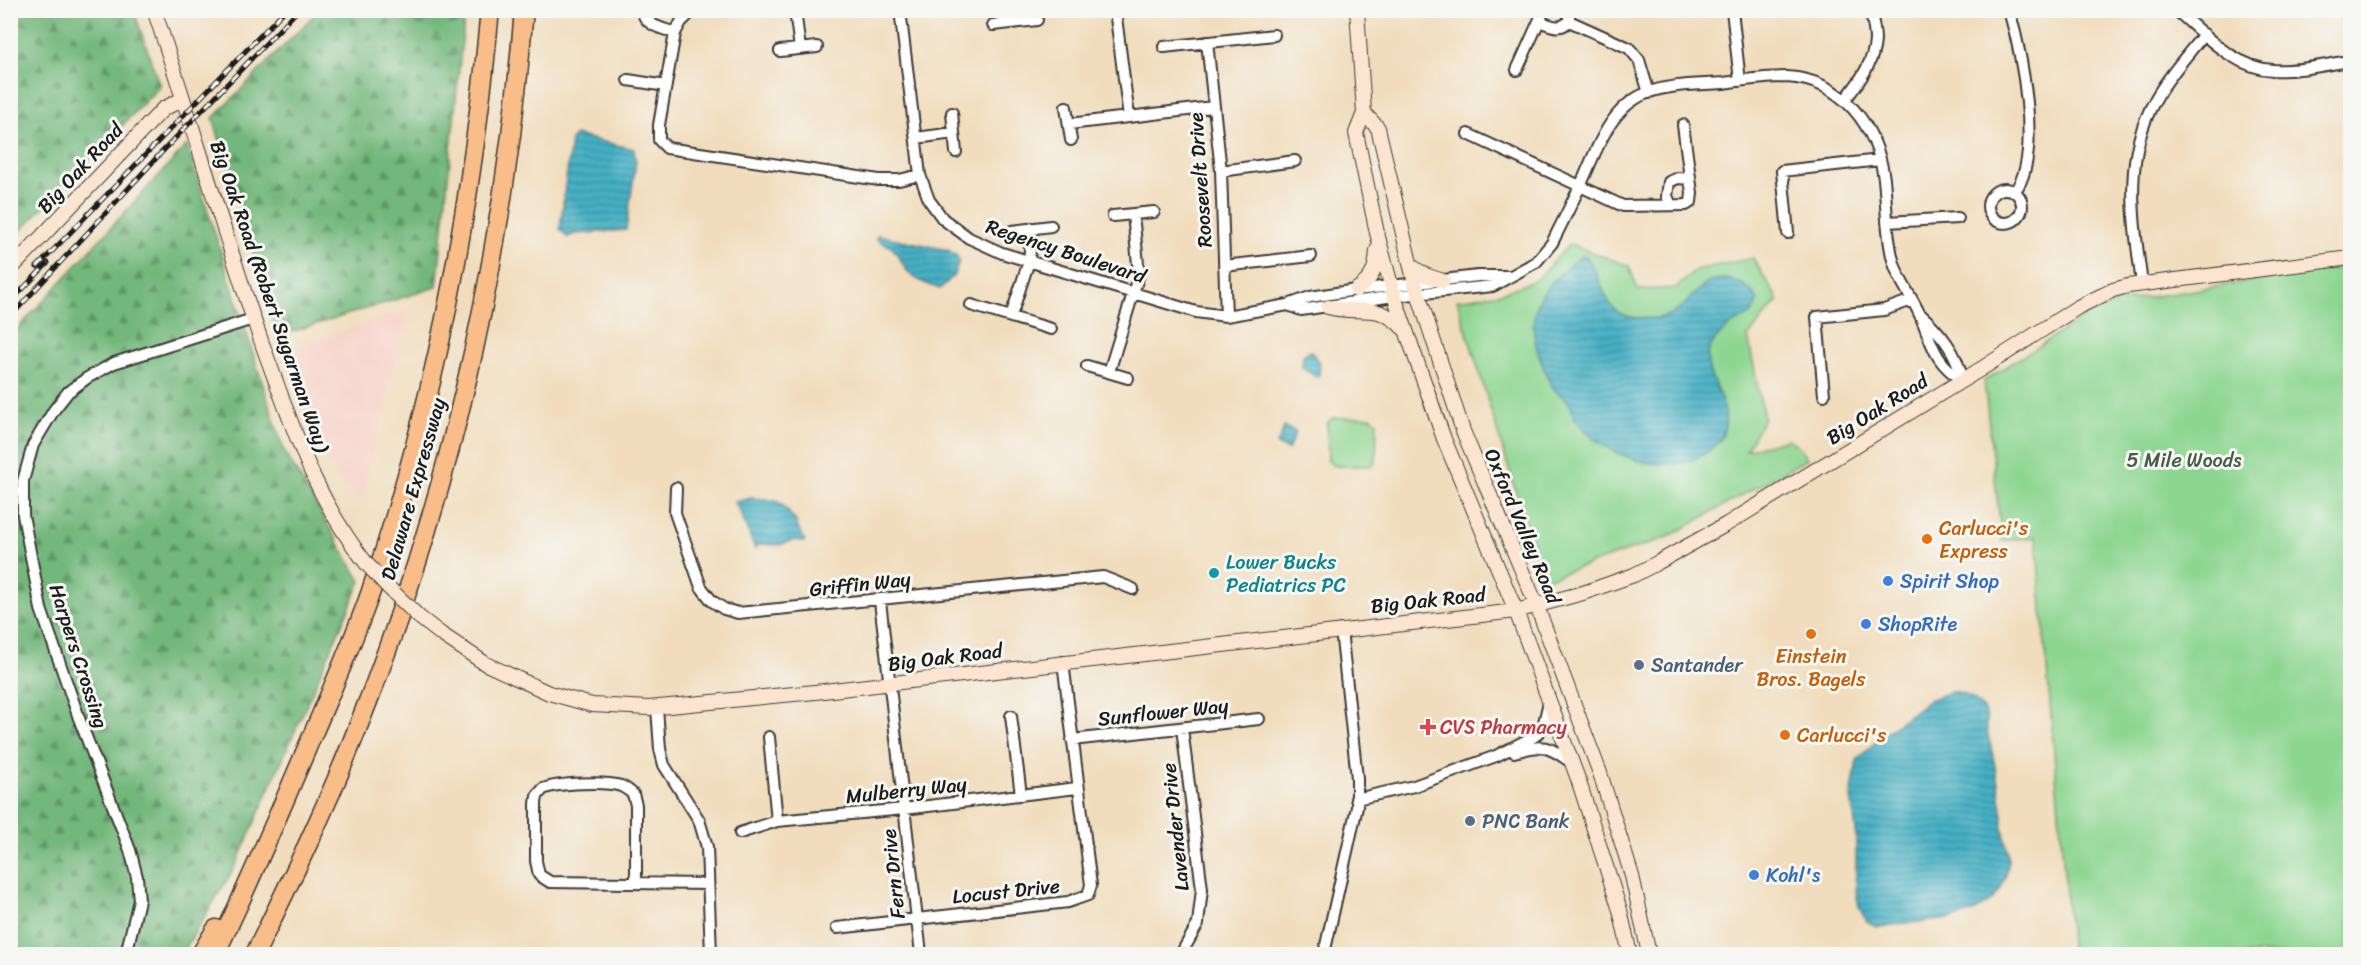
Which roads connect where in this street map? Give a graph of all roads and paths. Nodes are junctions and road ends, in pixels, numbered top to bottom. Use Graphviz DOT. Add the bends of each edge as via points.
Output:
graph roads {
  1 [pos="154,10"];
  2 [pos="489,10"];
  3 [pos="524,10"];
  4 [pos="642,10"];
  5 [pos="693,10"];
  6 [pos="795,10"];
  7 [pos="900,10"];
  8 [pos="1011,10"];
  9 [pos="1115,10"];
  10 [pos="1356,10"];
  11 [pos="1732,10"];
  12 [pos="1871,10"];
  13 [pos="2009,10"];
  14 [pos="2176,10"];
  15 [pos="1542,16"];
  16 [pos="1569,16"];
  17 [pos="1037,20"];
  18 [pos="1012,23"];
  19 [pos="993,25"];
  20 [pos="675,33"];
  21 [pos="2204,34"];
  22 [pos="1274,35"];
  23 [pos="1207,42"];
  24 [pos="817,47"];
  25 [pos="1164,47"];
  26 [pos="800,49"];
  27 [pos="780,51"];
  28 [pos="2350,61"];
  29 [pos="1517,70"];
  30 [pos="628,80"];
  31 [pos="1740,81"];
  32 [pos="666,86"];
  33 [pos="1649,93"];
  34 [pos="183,99"];
  35 [pos="1845,100"];
  36 [pos="1066,107"];
  37 [pos="1213,107"];
  38 [pos="952,113"];
  39 [pos="1364,113"];
  40 [pos="1129,117"];
  41 [pos="1070,124"];
  42 [pos="1683,125"];
  43 [pos="954,133"];
  44 [pos="1468,134"];
  45 [pos="916,138"];
  46 [pos="1071,140"];
  47 [pos="957,152"];
  48 [pos="1880,160"];
  49 [pos="1295,161"];
  50 [pos="1221,171"];
  51 [pos="920,175"];
  52 [pos="1690,179"];
  53 [pos="1579,187"];
  54 [pos="2015,191"];
  55 [pos="1671,206"];
  56 [pos="1154,212"];
  57 [pos="1133,214"];
  58 [pos="1113,216"];
  59 [pos="1958,218"];
  60 [pos="1887,222"];
  61 [pos="1051,226"];
  62 [pos="1032,228"];
  63 [pos="1012,231"];
  64 [pos="1377,233"];
  65 [pos="1788,233"];
  66 [pos="1311,256"];
  67 [pos="2350,258"];
  68 [pos="1029,261"];
  69 [pos="1224,266"];
  70 [pos="1411,266"];
  71 [pos="10,270"];
  72 [pos="1511,276"];
  73 [pos="1443,280"];
  74 [pos="2142,284"];
  75 [pos="1417,289"];
  76 [pos="1356,290"];
  77 [pos="1393,291"];
  78 [pos="1133,292"];
  79 [pos="1912,300"];
  80 [pos="971,304"];
  81 [pos="1288,305"];
  82 [pos="1328,307"];
  83 [pos="1011,316"];
  84 [pos="1226,316"];
  85 [pos="253,319"];
  86 [pos="1051,329"];
  87 [pos="1404,330"];
  88 [pos="1087,366"];
  89 [pos="1109,372"];
  90 [pos="1128,378"];
  91 [pos="1962,380"];
  92 [pos="1824,395"];
  93 [pos="676,488"];
  94 [pos="366,563"];
  95 [pos="1133,589"];
  96 [pos="880,601"];
  97 [pos="1536,604"];
  98 [pos="1516,611"];
  99 [pos="1341,630"];
  100 [pos="1063,662"];
  101 [pos="889,683"];
  102 [pos="1549,702"];
  103 [pos="657,708"];
  104 [pos="1011,717"];
  105 [pos="1259,719"];
  106 [pos="1182,728"];
  107 [pos="769,737"];
  108 [pos="1072,740"];
  109 [pos="1496,756"];
  110 [pos="1572,763"];
  111 [pos="1077,788"];
  112 [pos="1020,795"];
  113 [pos="1356,799"];
  114 [pos="904,809"];
  115 [pos="777,821"];
  116 [pos="740,833"];
  117 [pos="265,844"];
  118 [pos="300,861"];
  119 [pos="636,882"];
  120 [pos="708,884"];
  121 [pos="916,919"];
  122 [pos="837,928"];
  123 [pos="126,954"];
  124 [pos="201,954"];
  125 [pos="215,954"];
  126 [pos="255,954"];
  127 [pos="266,954"];
  128 [pos="711,954"];
  129 [pos="921,954"];
  130 [pos="1182,954"];
  131 [pos="1324,954"];
  132 [pos="1630,954"];
  133 [pos="1649,954"];
  1 -- 34 [label="street, Big Oak Road (Robert Sugarman Way)"];
  2 -- 117 [label="highway, Delaware Expressway" via="472,171 440,343 412,456 369,597"];
  3 -- 118 [label="highway, Delaware Expressway" via="497,232 452,443 374,685"];
  4 -- 20 [label="street" via="645,20"];
  5 -- 20 [label="street"];
  6 -- 26 [label="street"];
  7 -- 45 [label="street, Regency Boulevard"];
  8 -- 18 [label="street"];
  9 -- 40 [label="street"];
  10 -- 39 [label="street, Oxford Valley Road"];
  11 -- 31 [label="street"];
  12 -- 35 [label="street" via="1875,40 1869,63"];
  13 -- 54 [label="street" via="2019,48 2028,115 2027,167"];
  14 -- 21 [label="street"];
  15 -- 16 [label="street" via="1555,27 1562,26"];
  15 -- 29 [label="street"];
  16 -- 33 [label="street" via="1629,48 1639,60"];
  17 -- 18 [label="street"];
  18 -- 19 [label="street"];
  20 -- 32 [label="street"];
  21 -- 28 [label="street" via="2235,58 2258,68 2281,70"];
  21 -- 74 [label="street" via="2160,93 2146,119 2134,161 2132,197"];
  22 -- 23 [label="street"];
  23 -- 25 [label="street"];
  23 -- 37 [label="street, Roosevelt Drive"];
  24 -- 26 [label="street"];
  26 -- 27 [label="street"];
  30 -- 32 [label="street"];
  31 -- 33 [label="street"];
  31 -- 35 [label="street" via="1797,79 1823,86"];
  32 -- 51 [label="street" via="659,140 667,148 879,180"];
  33 -- 53 [label="street" via="1624,107 1609,125"];
  34 -- 71 [label="street, Big Oak Road" via="162,109"];
  34 -- 85 [label="street, Big Oak Road (Robert Sugarman Way)"];
  35 -- 48 [label="street" via="1872,135"];
  36 -- 41 [label="street"];
  37 -- 40 [label="street"];
  37 -- 50 [label="street, Roosevelt Drive"];
  38 -- 43 [label="street"];
  39 -- 64 [label="street, Oxford Valley Road" via="1356,133"];
  39 -- 70 [label="street, Oxford Valley Road" via="1378,128"];
  40 -- 41 [label="street"];
  41 -- 46 [label="street"];
  42 -- 52 [label="street"];
  43 -- 45 [label="street"];
  43 -- 47 [label="street"];
  44 -- 53 [label="street"];
  45 -- 51 [label="street, Regency Boulevard"];
  48 -- 60 [label="street"];
  48 -- 65 [label="street" via="1782,171"];
  49 -- 50 [label="street"];
  50 -- 69 [label="street, Roosevelt Drive"];
  51 -- 68 [label="street, Regency Boulevard" via="929,200 943,219 969,238"];
  52 -- 55 [label="street" via="1691,202"];
  52 -- 55 [label="street" via="1669,182 1667,196"];
  53 -- 55 [label="street" via="1623,206"];
  53 -- 72 [label="street" via="1552,243 1529,266"];
  56 -- 57 [label="street"];
  57 -- 58 [label="street"];
  57 -- 78 [label="street" via="1139,274"];
  59 -- 60 [label="street"];
  60 -- 79 [label="street" via="1897,273"];
  61 -- 62 [label="street"];
  62 -- 63 [label="street"];
  62 -- 68 [label="street"];
  64 -- 76 [label="street" via="1376,269 1366,284"];
  64 -- 77 [label="street, Oxford Valley Road"];
  66 -- 69 [label="street"];
  67 -- 74 [label="street, Big Oak Road"];
  68 -- 78 [label="street, Regency Boulevard"];
  68 -- 83 [label="street"];
  69 -- 84 [label="street, Roosevelt Drive"];
  70 -- 73 [label="street"];
  70 -- 75 [label="street, Oxford Valley Road"];
  72 -- 73 [label="street"];
  72 -- 75 [label="street" via="1482,289"];
  73 -- 75 [label="street"];
  74 -- 91 [label="street, Big Oak Road" via="2114,290 2078,307"];
  75 -- 77 [label="street"];
  75 -- 97 [label="street, Oxford Valley Road" via="1463,430"];
  76 -- 77 [label="street, Regency Boulevard"];
  76 -- 81 [label="street, Regency Boulevard" via="1310,297"];
  77 -- 82 [label="street, Regency Boulevard"];
  77 -- 87 [label="street, Oxford Valley Road"];
  78 -- 84 [label="street, Regency Boulevard" via="1196,312"];
  78 -- 89 [label="street"];
  79 -- 91 [label="street" via="1959,363"];
  79 -- 92 [label="street" via="1884,310 1817,317"];
  80 -- 83 [label="street"];
  81 -- 82 [label="street, Regency Boulevard" via="1302,310"];
  81 -- 84 [label="street, Regency Boulevard"];
  82 -- 87 [label="street" via="1376,310 1392,317"];
  83 -- 86 [label="street"];
  85 -- 94 [label="street, Big Oak Road (Robert Sugarman Way)" via="303,456 328,509"];
  85 -- 123 [label="street, Harpers Crossing" via="114,363 87,378 68,392 54,410 33,445 23,481 23,515 41,609 137,877 139,900"];
  87 -- 98 [label="street, Oxford Valley Road" via="1444,439"];
  88 -- 89 [label="street"];
  89 -- 90 [label="street"];
  91 -- 97 [label="street, Big Oak Road" via="1727,524 1634,575"];
  93 -- 96 [label="street, Griffin Way" via="675,513 701,587 724,609 750,613"];
  94 -- 103 [label="street, Big Oak Road, bridge" via="419,617 486,664 549,693 602,706"];
  95 -- 96 [label="street, Griffin Way" via="1103,577"];
  96 -- 101 [label="street, Fern Drive"];
  97 -- 98 [label="street, Big Oak Road"];
  97 -- 133 [label="street, Oxford Valley Road" via="1622,839"];
  98 -- 99 [label="street, Big Oak Road"];
  98 -- 102 [label="street, Oxford Valley Road"];
  99 -- 100 [label="street, Big Oak Road"];
  99 -- 113 [label="street"];
  100 -- 101 [label="street, Big Oak Road"];
  100 -- 108 [label="street, Locust Drive"];
  101 -- 103 [label="street, Big Oak Road"];
  101 -- 114 [label="street, Fern Drive"];
  102 -- 109 [label="street" via="1543,727 1535,736"];
  102 -- 110 [label="street, Oxford Valley Road"];
  103 -- 120 [label="street" via="664,765 699,820 707,847"];
  104 -- 112 [label="street"];
  105 -- 106 [label="street, Sunflower Way"];
  106 -- 108 [label="street, Sunflower Way"];
  106 -- 130 [label="street, Lavender Drive" via="1202,889 1198,924"];
  107 -- 115 [label="street"];
  108 -- 111 [label="street, Locust Drive"];
  109 -- 110 [label="street" via="1544,746"];
  109 -- 113 [label="street" via="1414,786"];
  110 -- 132 [label="street, Oxford Valley Road"];
  111 -- 112 [label="street, Mulberry Way"];
  111 -- 121 [label="street, Locust Drive" via="1091,885 1088,896 1068,902"];
  112 -- 114 [label="street, Mulberry Way"];
  113 -- 131 [label="street"];
  114 -- 115 [label="street, Mulberry Way"];
  114 -- 121 [label="street, Fern Drive"];
  115 -- 116 [label="street, Mulberry Way"];
  117 -- 124 [label="highway"];
  117 -- 125 [label="highway"];
  118 -- 126 [label="highway, Delaware Expressway"];
  118 -- 127 [label="highway"];
  119 -- 119 [label="street" via="550,882 539,875 536,804 543,789 605,784 618,785 633,794"];
  119 -- 120 [label="street"];
  120 -- 128 [label="street"];
  121 -- 122 [label="street, Locust Drive"];
  121 -- 129 [label="street, Fern Drive"];
}
